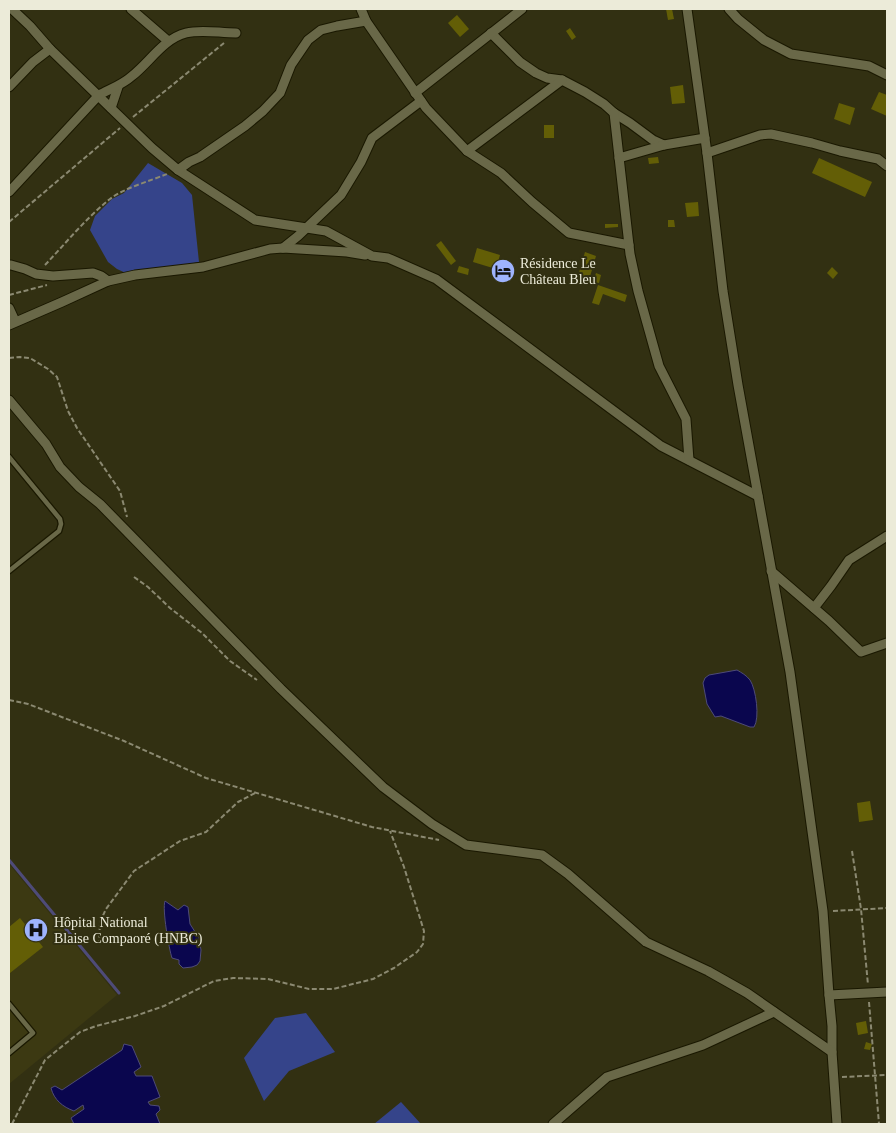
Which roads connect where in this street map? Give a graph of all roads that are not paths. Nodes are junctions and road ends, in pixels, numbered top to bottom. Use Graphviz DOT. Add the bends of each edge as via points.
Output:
graph roads {
  1 [pos="12,9"];
  2 [pos="130,9"];
  3 [pos="361,9"];
  4 [pos="522,9"];
  5 [pos="687,9"];
  6 [pos="729,9"];
  7 [pos="366,21"];
  8 [pos="491,32"];
  9 [pos="236,34"];
  10 [pos="168,41"];
  11 [pos="50,49"];
  12 [pos="887,75"];
  13 [pos="562,80"];
  14 [pos="118,87"];
  15 [pos="9,88"];
  16 [pos="415,92"];
  17 [pos="99,95"];
  18 [pos="421,101"];
  19 [pos="111,108"];
  20 [pos="614,112"];
  21 [pos="705,138"];
  22 [pos="664,145"];
  23 [pos="467,151"];
  24 [pos="707,153"];
  25 [pos="619,158"];
  26 [pos="887,166"];
  27 [pos="178,170"];
  28 [pos="9,192"];
  29 [pos="306,228"];
  30 [pos="629,245"];
  31 [pos="283,248"];
  32 [pos="372,256"];
  33 [pos="9,265"];
  34 [pos="108,281"];
  35 [pos="9,308"];
  36 [pos="12,323"];
  37 [pos="9,400"];
  38 [pos="9,456"];
  39 [pos="689,460"];
  40 [pos="758,496"];
  41 [pos="887,536"];
  42 [pos="9,571"];
  43 [pos="771,571"];
  44 [pos="814,608"];
  45 [pos="887,642"];
  46 [pos="887,992"];
  47 [pos="829,995"];
  48 [pos="9,1004"];
  49 [pos="774,1012"];
  50 [pos="832,1052"];
  51 [pos="9,1053"];
  52 [pos="554,1124"];
  53 [pos="837,1124"];
  1 -- 11 [label="street"];
  2 -- 10 [label="street"];
  3 -- 7 [label="street"];
  4 -- 8 [label="street"];
  5 -- 21 [label="street"];
  6 -- 12 [label="street" via="764,40 791,54 869,66"];
  7 -- 16 [label="street"];
  7 -- 27 [label="street" via="322,30 308,40 291,65 280,93 264,111"];
  8 -- 13 [label="street" via="520,62 536,73"];
  8 -- 16 [label="street"];
  9 -- 10 [label="street" via="186,33"];
  10 -- 14 [label="street"];
  11 -- 15 [label="street"];
  11 -- 17 [label="street"];
  13 -- 20 [label="street"];
  13 -- 23 [label="street"];
  14 -- 17 [label="street"];
  14 -- 19 [label="street"];
  16 -- 18 [label="street"];
  17 -- 19 [label="street"];
  17 -- 28 [label="street"];
  18 -- 23 [label="street"];
  18 -- 29 [label="street" via="372,138 341,195"];
  19 -- 27 [label="street"];
  20 -- 22 [label="street"];
  20 -- 25 [label="street"];
  21 -- 22 [label="street"];
  21 -- 24 [label="street"];
  22 -- 25 [label="street"];
  23 -- 30 [label="street" via="501,173 570,233"];
  24 -- 26 [label="street" via="771,134 878,159"];
  24 -- 40 [label="street" via="724,291"];
  25 -- 30 [label="street"];
  27 -- 29 [label="street" via="255,220"];
  29 -- 31 [label="street"];
  29 -- 32 [label="street" via="326,230"];
  30 -- 39 [label="street" via="659,366 686,419"];
  31 -- 32 [label="street"];
  31 -- 34 [label="street" via="203,267"];
  32 -- 39 [label="street" via="388,258 436,279 661,446"];
  33 -- 34 [label="street" via="53,276 93,273"];
  34 -- 36 [label="street"];
  35 -- 36 [label="street"];
  37 -- 49 [label="street" via="79,487 100,504 281,689 383,787 466,845 542,855 646,942 716,975"];
  38 -- 42 [label="lane" via="61,524 59,531"];
  39 -- 40 [label="street"];
  40 -- 43 [label="street"];
  41 -- 44 [label="street" via="849,560"];
  43 -- 44 [label="street"];
  43 -- 47 [label="street" via="790,672 823,911"];
  44 -- 45 [label="street" via="861,652"];
  46 -- 47 [label="street"];
  47 -- 50 [label="street"];
  48 -- 51 [label="lane" via="33,1033"];
  49 -- 50 [label="street"];
  49 -- 52 [label="street" via="703,1045 607,1077"];
  50 -- 53 [label="street"];
}
